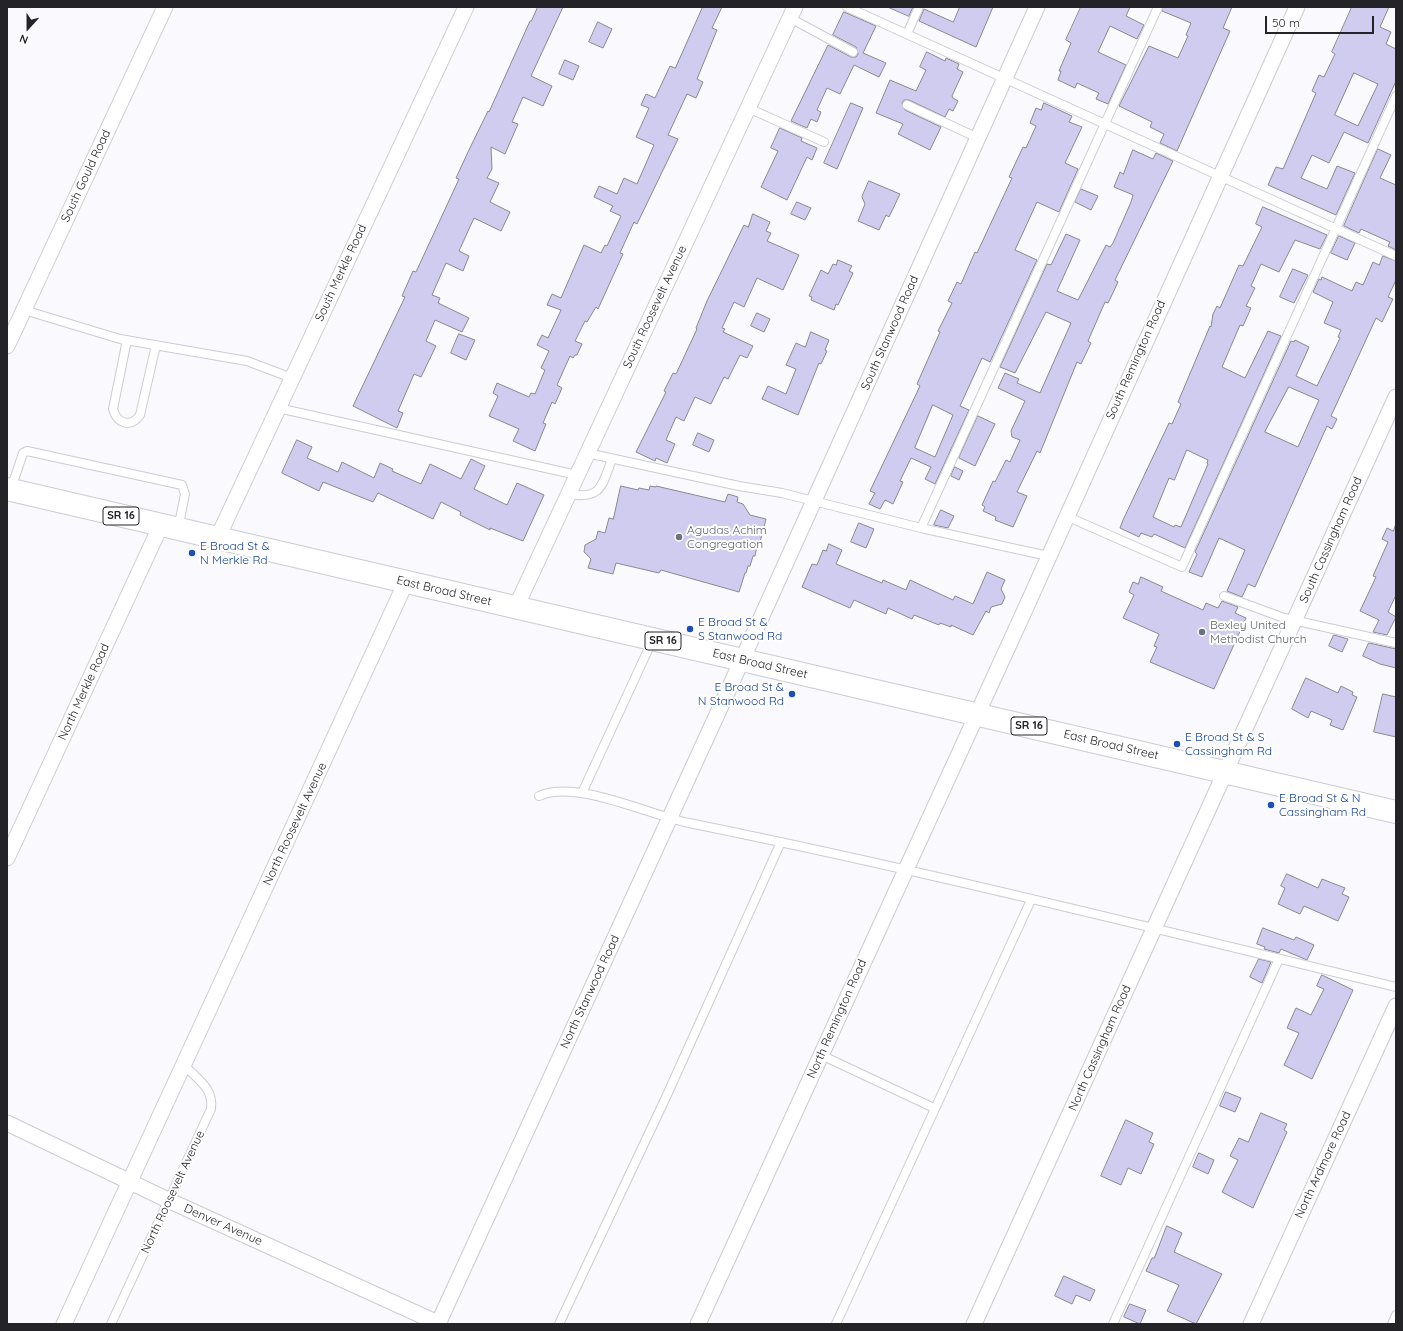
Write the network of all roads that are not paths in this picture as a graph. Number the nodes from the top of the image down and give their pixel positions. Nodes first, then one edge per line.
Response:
1 (165, 7) edge
2 (466, 7) edge
3 (847, 7) edge
4 (919, 7) edge
5 (1037, 7) edge
6 (1158, 7) edge
7 (1297, 7) edge
8 (793, 13) edge
9 (907, 34) junction
10 (853, 52) dead end
11 (1005, 78) junction
12 (1396, 96) edge
13 (907, 105) dead end
14 (748, 108) junction
15 (1105, 124) junction
16 (978, 138) junction
17 (824, 142) dead end
18 (1220, 176) junction
19 (1336, 228) junction
20 (1396, 256) edge
21 (24, 310) junction
22 (127, 340) junction
23 (156, 345) junction
24 (7, 346) edge
25 (292, 378) junction
26 (1396, 397) edge
27 (278, 408) junction
28 (588, 453) junction
29 (612, 459) junction
30 (577, 475) junction
31 (9, 489) edge
32 (568, 494) junction
33 (814, 501) junction
34 (1066, 516) junction
35 (169, 527) junction
36 (921, 528) junction
37 (217, 538) junction
38 (1048, 556) junction
39 (406, 582) junction
40 (1224, 596) dead end
41 (516, 607) junction
42 (1295, 620) junction
43 (653, 639) junction
44 (1396, 643) edge
45 (742, 660) junction
46 (976, 714) junction
47 (1227, 771) junction
48 (582, 793) junction
49 (539, 796) dead end
50 (1396, 812) edge
51 (669, 819) junction
52 (780, 842) junction
53 (7, 858) edge
54 (905, 871) junction
55 (1031, 900) junction
56 (1155, 928) junction
57 (1279, 958) junction
58 (1396, 987) edge
59 (1396, 1006) edge
60 (821, 1055) junction
61 (184, 1065) junction
62 (934, 1108) junction
63 (7, 1123) edge
64 (129, 1182) junction
65 (170, 1201) junction
66 (1396, 1315) edge
67 (64, 1324) edge
68 (111, 1324) edge
69 (439, 1324) edge
70 (560, 1324) edge
71 (698, 1324) edge
72 (836, 1324) edge
73 (974, 1324) edge
74 (1113, 1324) edge
75 (1251, 1324) edge
76 (1392, 1324) edge

1 - 21 street, South Gould Road
2 - 25 street, South Merkle Road
3 - 9 lane
4 - 9 lane
5 - 11 street, South Stanwood Road
6 - 15 lane
7 - 18 street, South Remington Road
8 - 10 lane
8 - 14 street, South Roosevelt Avenue
9 - 11 lane
11 - 15 lane
11 - 16 street, South Stanwood Road
12 - 19 lane
13 - 16 lane
14 - 17 lane
14 - 28 street, South Roosevelt Avenue
15 - 18 lane
15 - 36 lane
16 - 33 street, South Stanwood Road
18 - 19 lane
18 - 34 street, South Remington Road
19 - 20 lane
19 - 34 lane
21 - 22 lane
21 - 24 street, South Gould Road
22 - 23 lane
22 - 23 lane
23 - 25 lane
25 - 27 street, South Merkle Road
26 - 42 street, South Cassingham Road
27 - 30 lane
27 - 37 street, South Merkle Road
28 - 29 lane
28 - 30 street, South Roosevelt Avenue
29 - 32 lane
29 - 33 lane
30 - 32 street, South Roosevelt Avenue
31 - 35 main road, East Broad Street / SR 16
31 - 35 lane
32 - 41 street, South Roosevelt Avenue
33 - 36 lane
33 - 45 street, South Stanwood Road
34 - 38 street, South Remington Road
35 - 37 main road, East Broad Street / SR 16
35 - 53 street, North Merkle Road
36 - 38 lane
37 - 39 main road, East Broad Street / SR 16
38 - 46 street, South Remington Road
39 - 41 main road, East Broad Street / SR 16
39 - 61 street, North Roosevelt Avenue
40 - 42 lane
41 - 43 main road, East Broad Street / SR 16
42 - 44 lane
42 - 47 street, South Cassingham Road
43 - 45 main road, East Broad Street / SR 16
43 - 48 lane
45 - 46 main road, East Broad Street / SR 16
45 - 51 street, North Stanwood Road
46 - 47 main road, East Broad Street / SR 16
46 - 54 street, North Remington Road
47 - 50 main road, East Broad Street / SR 16
47 - 56 street, North Cassingham Road
48 - 49 lane
48 - 51 lane
51 - 52 lane
51 - 69 street, North Stanwood Road
52 - 54 lane
52 - 70 lane
54 - 55 lane
54 - 60 street, North Remington Road
55 - 56 lane
55 - 62 lane
56 - 57 lane
56 - 73 street, North Cassingham Road
57 - 58 lane
57 - 74 lane
59 - 75 street, North Ardmore Road
60 - 62 lane
60 - 71 street, North Remington Road
61 - 64 street, North Roosevelt Avenue
61 - 65 lane, North Roosevelt Avenue
62 - 72 lane
63 - 64 street, Denver Avenue
64 - 65 street, Denver Avenue
64 - 67 street, North Roosevelt Avenue
65 - 68 lane, North Roosevelt Avenue
65 - 69 street, Denver Avenue
66 - 76 lane

